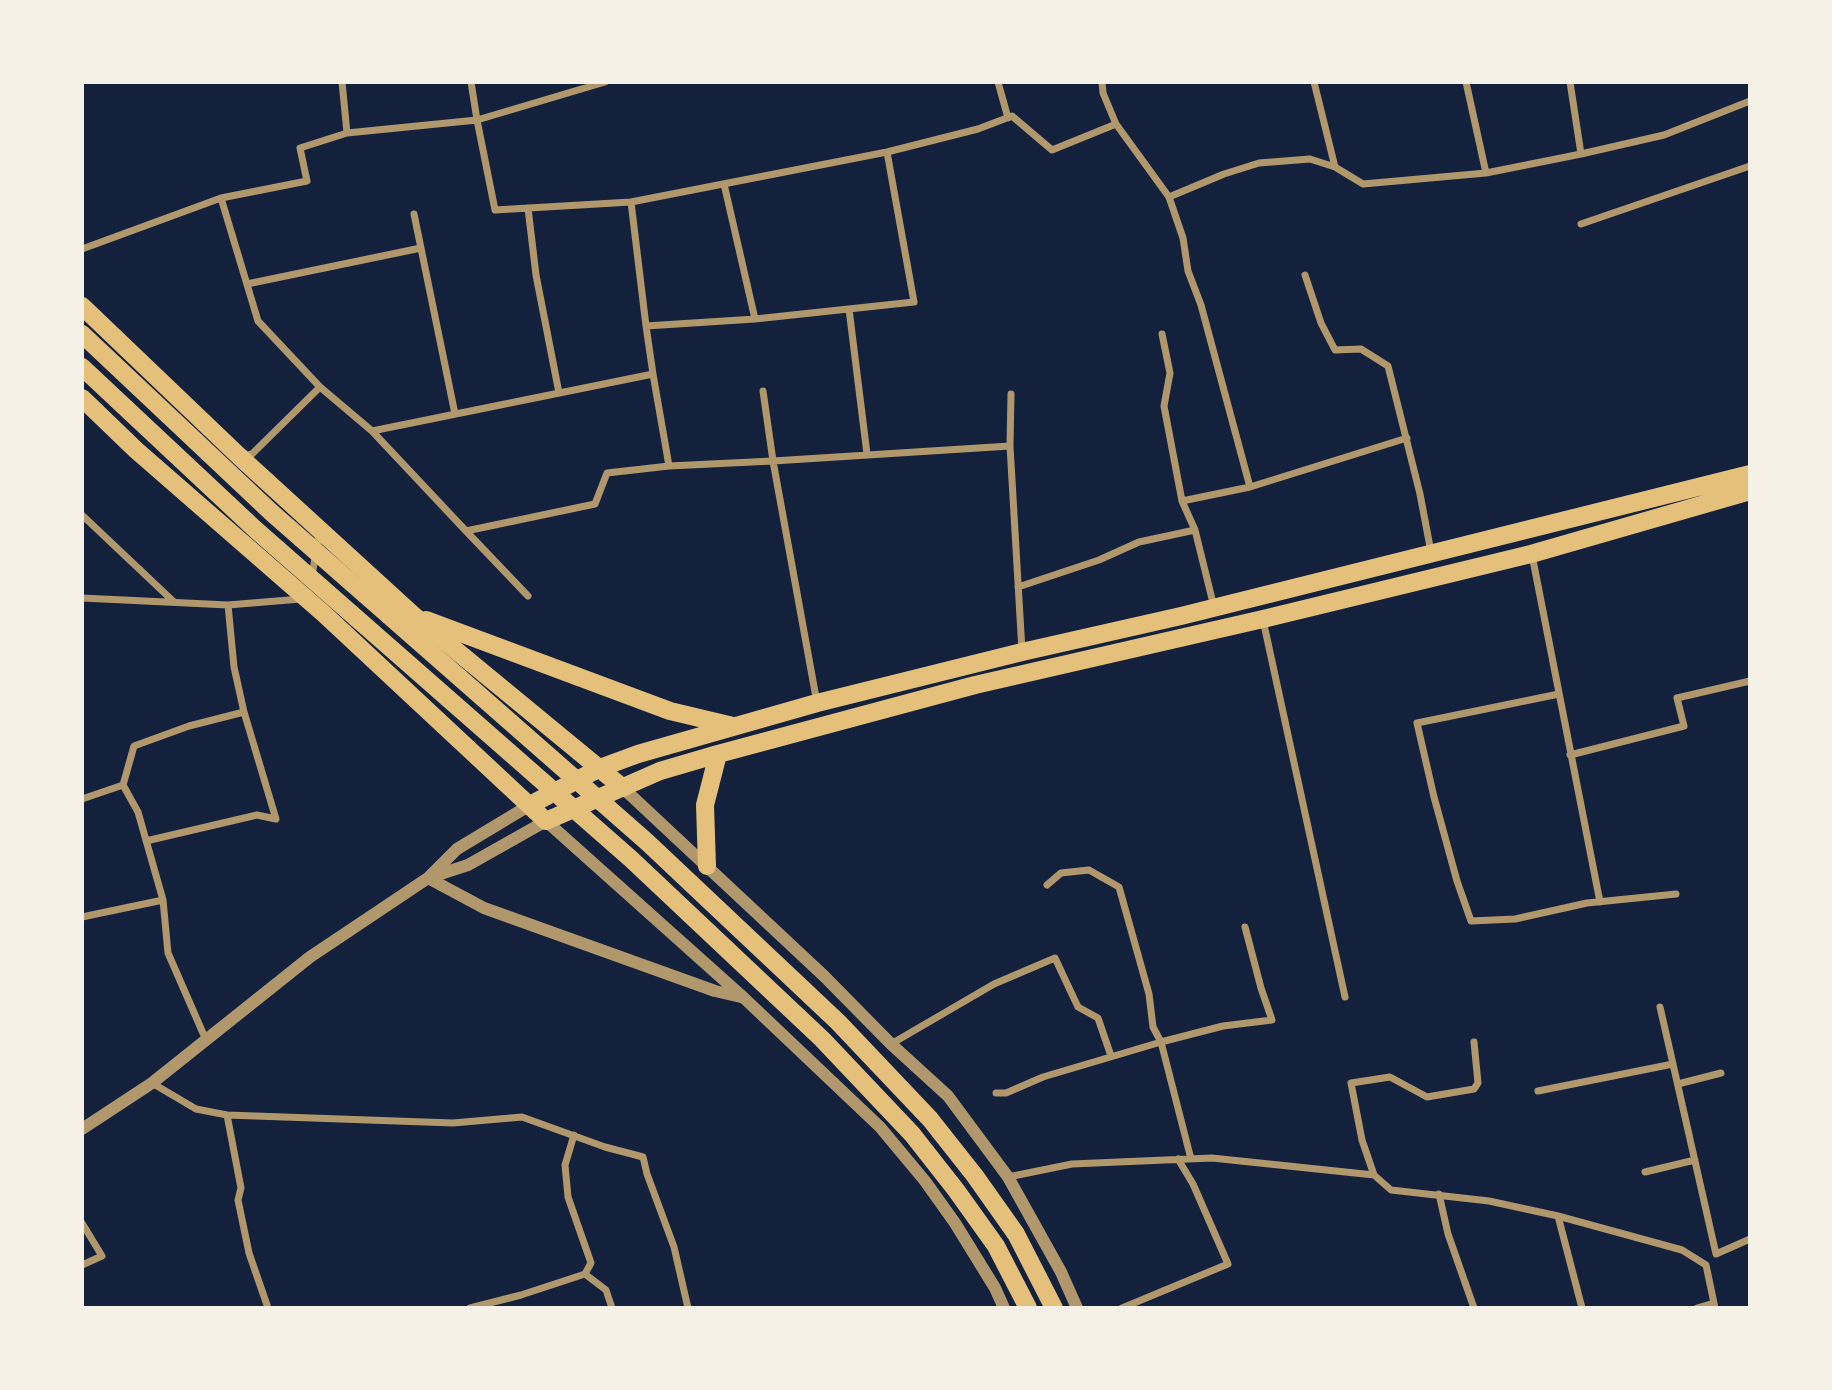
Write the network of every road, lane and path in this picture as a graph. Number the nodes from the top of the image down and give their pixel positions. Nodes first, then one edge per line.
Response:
1 (342, 82) edge
2 (471, 82) edge
3 (605, 82) edge
4 (998, 82) edge
5 (1102, 82) edge
6 (1314, 82) edge
7 (1466, 82) edge
8 (1570, 82) edge
9 (1750, 101) edge
10 (1008, 118) junction
11 (477, 120) junction
12 (1116, 124) junction
13 (347, 133) junction
14 (887, 152) junction
15 (1581, 154) junction
16 (1750, 166) edge
17 (1335, 167) junction
18 (1486, 173) junction
19 (724, 184) junction
20 (1169, 197) junction
21 (221, 198) junction
22 (631, 202) junction
23 (527, 208) junction
24 (414, 214) dead end
25 (1581, 224) dead end
26 (421, 248) junction
27 (82, 249) edge
28 (1305, 275) dead end
29 (247, 284) junction
30 (82, 306) edge
31 (849, 309) junction
32 (755, 318) junction
33 (646, 326) junction
34 (82, 334) edge
35 (1163, 334) dead end
36 (82, 367) edge
37 (653, 374) junction
38 (320, 387) junction
39 (763, 391) dead end
40 (559, 393) junction
41 (1011, 394) dead end
42 (82, 398) edge
43 (455, 414) junction
44 (372, 431) junction
45 (1407, 438) junction
46 (1010, 446) junction
47 (867, 454) junction
48 (240, 457) junction
49 (773, 461) junction
50 (669, 466) junction
51 (1750, 474) edge
52 (1250, 487) junction
53 (1750, 491) edge
54 (1182, 500) junction
55 (82, 515) edge
56 (1195, 530) junction
57 (466, 531) junction
58 (321, 532) junction
59 (1432, 553) junction
60 (1531, 554) junction
61 (1018, 587) junction
62 (528, 596) dead end
63 (82, 598) edge
64 (307, 599) junction
65 (174, 602) junction
66 (228, 605) junction
67 (1214, 608) junction
68 (413, 615) junction
69 (1263, 619) junction
70 (1022, 652) junction
71 (1750, 681) edge
72 (1559, 694) junction
73 (817, 703) junction
74 (244, 712) junction
75 (734, 726) junction
76 (718, 754) junction
77 (1570, 755) junction
78 (600, 768) junction
79 (123, 785) junction
80 (623, 788) junction
81 (82, 799) edge
82 (530, 805) junction
83 (546, 821) junction
84 (146, 841) junction
85 (707, 866) junction
86 (429, 878) junction
87 (1048, 885) dead end
88 (1676, 894) dead end
89 (163, 900) junction
90 (1600, 902) junction
91 (82, 917) edge
92 (1245, 927) dead end
93 (1345, 997) dead end
94 (744, 998) junction
95 (1660, 1007) dead end
96 (206, 1040) junction
97 (1161, 1042) junction
98 (1474, 1042) dead end
99 (891, 1044) junction
100 (1111, 1056) junction
101 (1673, 1064) junction
102 (1721, 1073) dead end
103 (152, 1083) junction
104 (1678, 1084) junction
105 (1538, 1091) dead end
106 (996, 1093) dead end
107 (227, 1115) junction
108 (82, 1129) edge
109 (574, 1135) junction
110 (1178, 1159) junction
111 (1191, 1159) junction
112 (1695, 1160) junction
113 (1645, 1172) dead end
114 (1374, 1175) junction
115 (1008, 1177) junction
116 (1439, 1194) junction
117 (1558, 1216) junction
118 (82, 1223) edge
119 (1750, 1239) edge
120 (1716, 1254) junction
121 (82, 1265) edge
122 (1706, 1265) junction
123 (585, 1274) junction
124 (1714, 1305) edge
125 (268, 1308) edge
126 (470, 1308) edge
127 (611, 1308) edge
128 (688, 1308) edge
129 (1004, 1308) edge
130 (1028, 1308) edge
131 (1054, 1308) edge
132 (1077, 1308) edge
133 (1122, 1308) edge
134 (1474, 1308) edge
135 (1581, 1308) edge
136 (1698, 1308) edge

1 - 13 street
2 - 11 street
3 - 11 street
4 - 10 street
5 - 12 street
6 - 17 street
7 - 18 street
8 - 15 street
9 - 15 street
10 - 12 street
10 - 14 street
11 - 13 street
11 - 23 street
12 - 20 street
13 - 21 street
14 - 19 street
14 - 31 street
15 - 18 street
16 - 25 street
17 - 18 street
17 - 20 street
19 - 22 street
19 - 32 street
20 - 52 street
21 - 27 street
21 - 29 street
22 - 23 street
22 - 33 street
23 - 40 street
24 - 26 street
26 - 29 street
26 - 43 street
28 - 45 street
29 - 38 street
30 - 48 main road
31 - 32 street
31 - 47 street
32 - 33 street
33 - 37 street
34 - 131 main road
35 - 54 street
36 - 130 main road
37 - 40 street
37 - 50 street
38 - 44 street
38 - 48 street
39 - 49 street
40 - 43 street
41 - 46 street
42 - 64 main road
43 - 44 street
44 - 57 street
45 - 52 street
45 - 59 street
46 - 47 street
46 - 61 street
47 - 49 street
48 - 58 main road
49 - 50 street
49 - 73 street
50 - 57 street
51 - 59 main road
52 - 54 street
53 - 60 main road
54 - 56 street
55 - 65 street
56 - 61 street
56 - 67 street
57 - 62 street
58 - 64 street
58 - 68 main road
59 - 67 main road
60 - 69 main road
60 - 72 street
61 - 70 street
63 - 65 street
64 - 66 street
64 - 82 main road
65 - 66 street
66 - 74 street
67 - 70 main road
68 - 75 main road
68 - 78 main road
69 - 76 main road
69 - 93 street
70 - 73 main road
71 - 77 street
72 - 77 street
72 - 90 street
73 - 75 main road
74 - 79 street
74 - 84 street
75 - 78 main road
76 - 80 main road
76 - 85 main road
77 - 90 street
78 - 80 main road
78 - 82 main road
79 - 81 street
79 - 84 street
80 - 83 main road
80 - 85 street
82 - 83 main road
82 - 86 street
83 - 86 street
83 - 94 street
84 - 89 street
85 - 99 street
86 - 94 street
86 - 96 street
87 - 97 street
88 - 90 street
89 - 91 street
89 - 96 street
92 - 97 street
94 - 129 street
95 - 101 street
96 - 103 street
97 - 100 street
97 - 111 street
98 - 114 street
99 - 100 street
99 - 115 street
100 - 106 street
101 - 104 street
101 - 105 street
102 - 104 street
103 - 107 street
103 - 108 street
104 - 112 street
107 - 109 street
107 - 125 street
109 - 123 street
109 - 128 street
110 - 111 street
110 - 115 street
110 - 133 street
111 - 114 street
112 - 113 street
112 - 120 street
114 - 116 street
115 - 132 street
116 - 117 street
116 - 134 street
117 - 122 street
117 - 135 street
118 - 121 street
119 - 120 street
120 - 122 street
122 - 124 street
123 - 126 street
123 - 127 street
124 - 136 street

